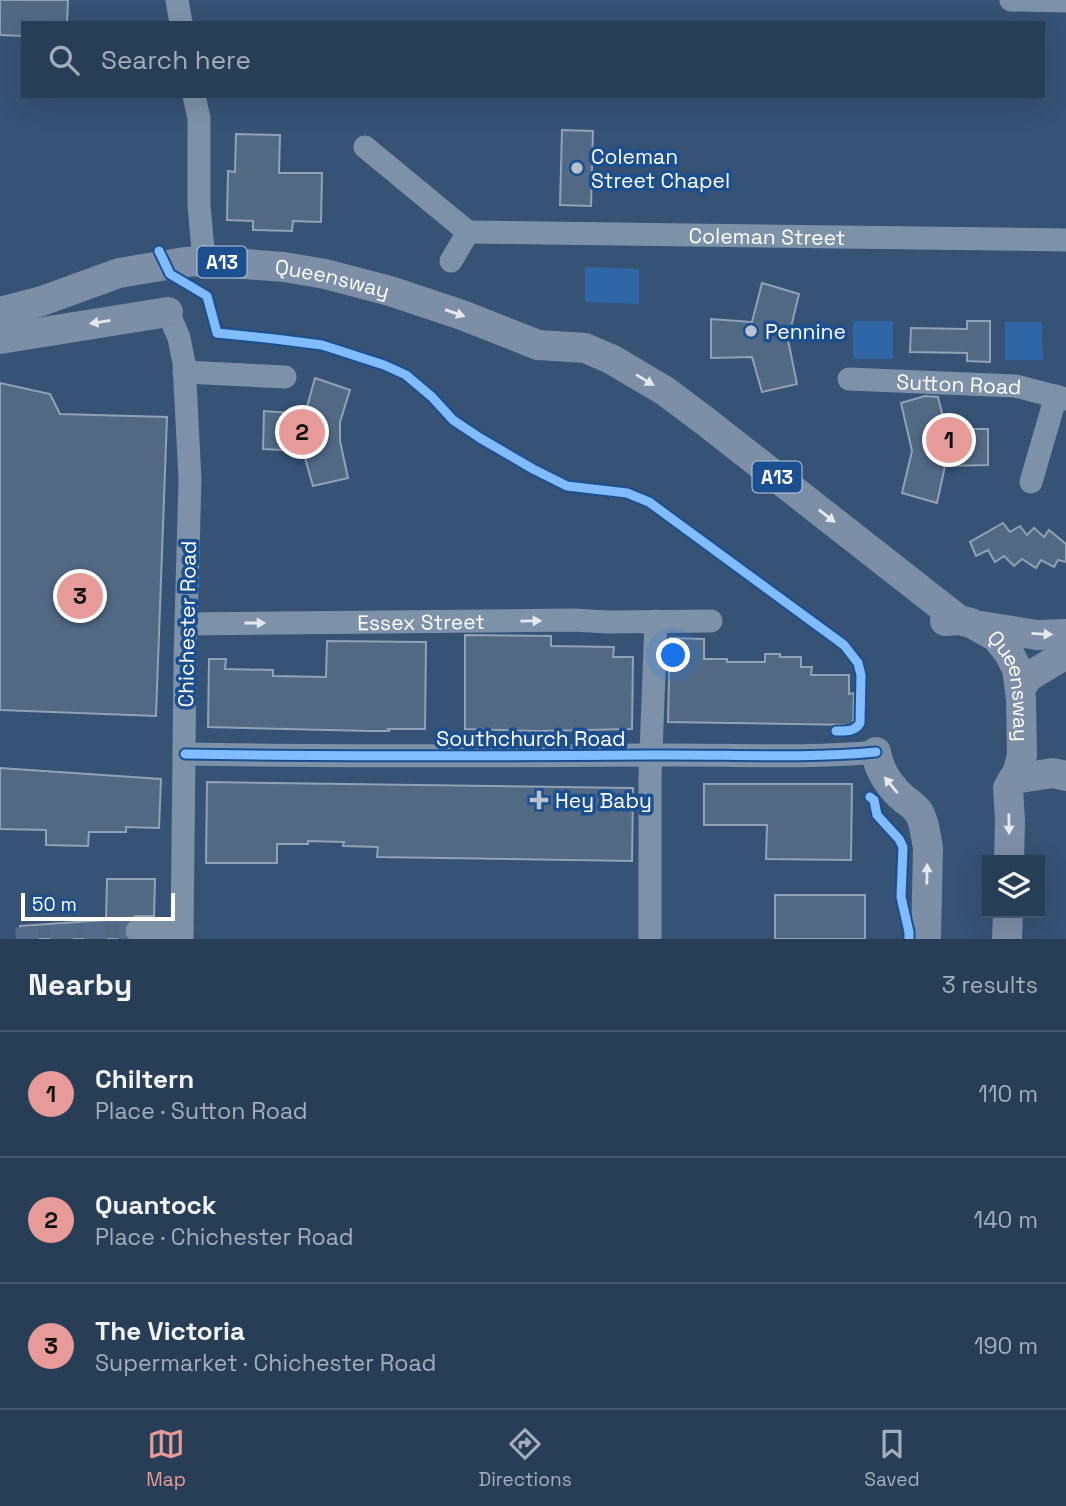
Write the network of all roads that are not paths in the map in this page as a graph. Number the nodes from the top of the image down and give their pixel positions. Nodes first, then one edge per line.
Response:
1 (177, 0) edge
2 (1010, 0) edge
3 (1066, 1) edge
4 (181, 21) edge
5 (194, 98) edge
6 (365, 147) dead end
7 (468, 232) junction
8 (1066, 240) edge
9 (204, 261) junction
10 (451, 261) dead end
11 (0, 312) edge
12 (168, 312) joint
13 (0, 339) edge
14 (184, 372) junction
15 (285, 377) dead end
16 (849, 379) dead end
17 (1061, 398) edge
18 (1031, 482) dead end
19 (656, 621) junction
20 (711, 621) dead end
21 (958, 621) junction
22 (187, 624) junction
23 (1066, 634) edge
24 (1066, 654) edge
25 (1020, 689) junction
26 (876, 752) joint
27 (185, 754) junction
28 (652, 755) junction
29 (1066, 776) edge
30 (1010, 784) junction
31 (1009, 855) edge
32 (1008, 918) edge
33 (137, 931) tunnel mouth
34 (182, 933) edge
35 (650, 939) edge
36 (926, 939) edge
37 (1007, 939) edge

1 - 4 street
2 - 3 street
5 - 9 street
6 - 7 street
7 - 8 street, Coleman Street
7 - 10 street
9 - 11 main road, Queensway / A13
9 -> 21 main road, Queensway / A13
12 -> 13 main road
12 - 14 street, Chichester Road
14 - 15 street
14 - 22 street, Chichester Road
16 - 17 street, Sutton Road
17 - 18 street
19 - 20 street, Essex Street
22 -> 19 street, Essex Street
19 - 28 street
21 -> 23 main road
21 - 25 main road, Queensway
22 - 27 street, Chichester Road
24 - 25 main road
25 - 30 main road, Queensway
26 - 28 street, Southchurch Road
36 -> 26 main road
27 - 28 street, Southchurch Road
27 - 34 street, Chichester Road
28 - 35 street
29 - 30 main road
30 -> 31 main road, Queensway
32 - 37 main road
33 - 34 street

